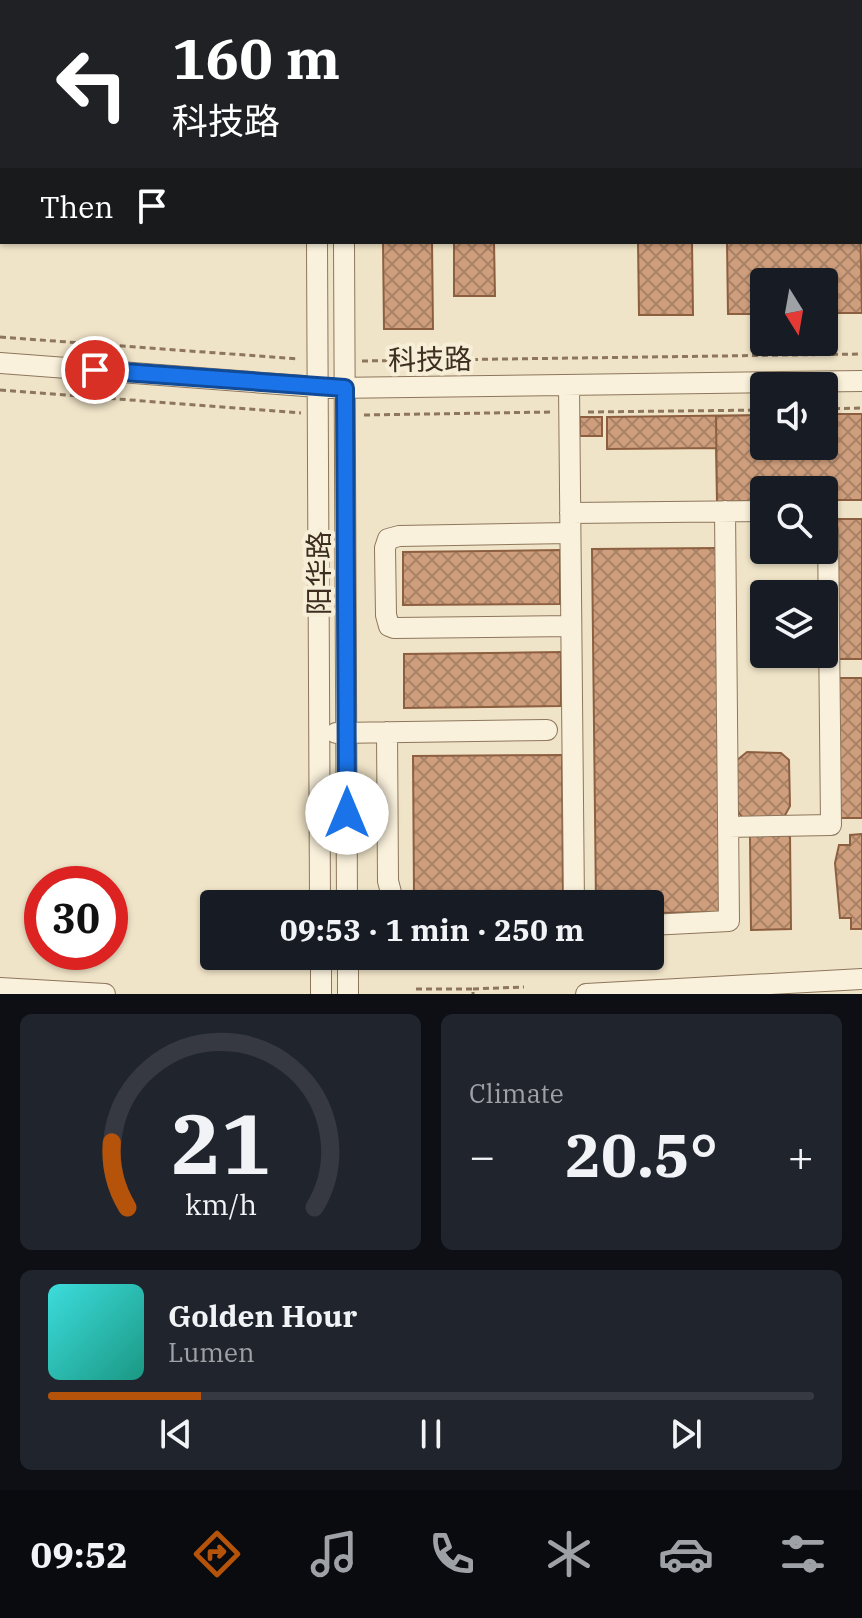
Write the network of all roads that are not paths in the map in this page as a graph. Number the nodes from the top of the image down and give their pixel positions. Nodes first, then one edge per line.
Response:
1 (317, 244) edge
2 (344, 244) edge
3 (0, 363) edge
4 (862, 381) edge
5 (569, 385) junction
6 (318, 387) junction
7 (345, 388) junction
8 (725, 511) junction
9 (750, 511) edge
10 (570, 523) junction
11 (828, 564) edge
12 (571, 626) junction
13 (547, 730) dead end
14 (387, 732) junction
15 (336, 733) dead end
16 (728, 827) junction
17 (320, 890) edge
18 (347, 890) edge
19 (390, 890) edge
20 (574, 890) edge
21 (664, 924) edge
22 (321, 970) edge
23 (348, 970) edge
24 (862, 979) edge
25 (0, 988) edge
26 (105, 994) edge
27 (321, 994) edge
28 (348, 994) edge
29 (586, 994) edge

1 - 6 street, 阳华路
2 - 7 street, 阳华路
3 - 6 street, 科技路
4 - 5 street, 科技路
5 - 7 street, 科技路
5 - 10 street
6 - 7 street, 科技路
6 - 17 street, 阳华路
7 - 18 street, 阳华路
8 - 9 street
8 - 10 street
8 - 16 street
10 - 12 street
10 - 12 street
11 - 16 street
12 - 20 street
13 - 14 street
14 - 15 street
14 - 19 street
16 - 21 street
22 - 27 street
23 - 28 street
24 - 29 street
25 - 26 street

